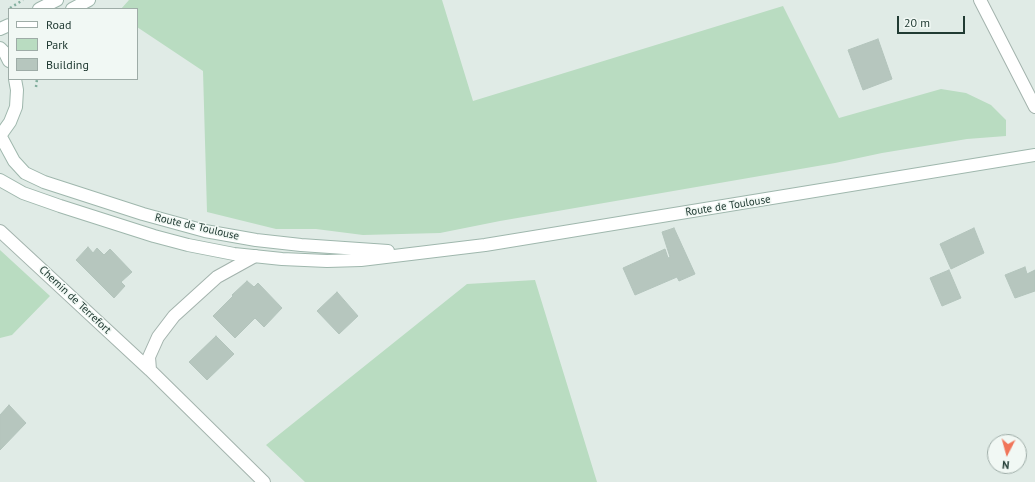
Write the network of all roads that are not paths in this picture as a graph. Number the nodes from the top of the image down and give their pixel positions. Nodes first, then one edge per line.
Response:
1 (58, 0) edge
2 (89, 0) edge
3 (980, 0) edge
4 (41, 8) edge
5 (74, 8) edge
6 (0, 48) edge
7 (8, 59) edge
8 (17, 83) edge
9 (1035, 107) edge
10 (0, 136) edge
11 (1035, 155) edge
12 (0, 180) edge
13 (0, 231) edge
14 (421, 253) junction
15 (255, 256) junction
16 (150, 370) junction
17 (264, 482) edge

1 - 4 main road
2 - 5 main road
3 - 9 main road
6 - 7 main road
8 - 10 main road
10 - 14 main road, Route de Toulouse
11 - 14 main road, Route de Toulouse
12 - 15 main road, Route de Toulouse
13 - 16 main road, Chemin de Terrefort
14 - 15 main road, Route de Toulouse
15 - 16 main road
16 - 17 main road, Chemin de Terrefort

